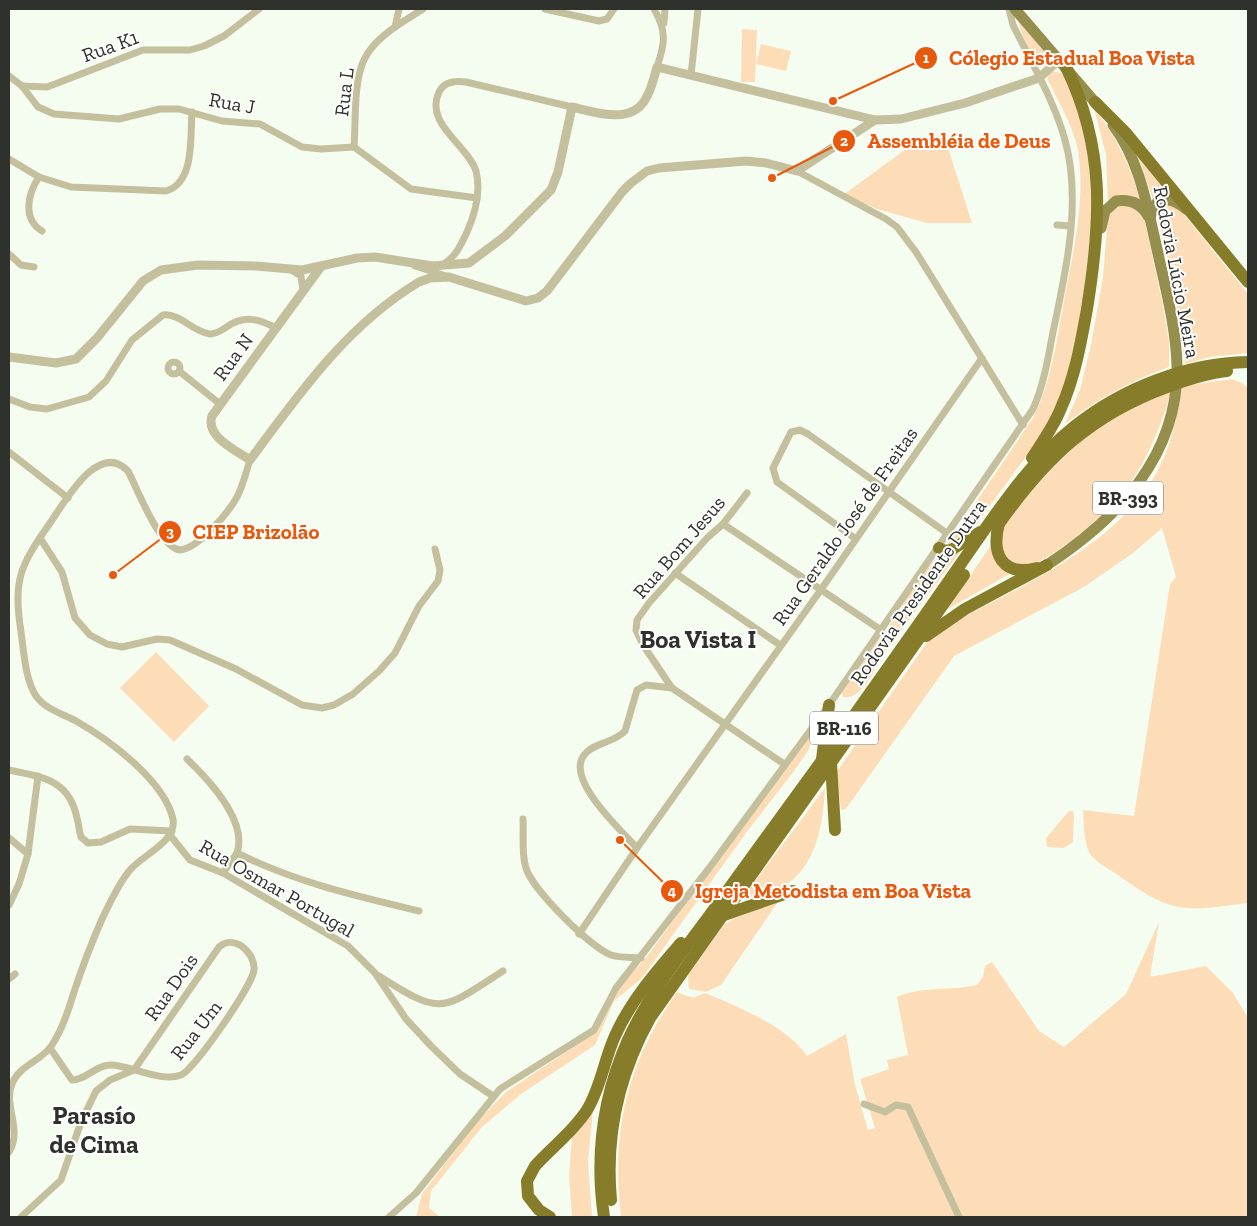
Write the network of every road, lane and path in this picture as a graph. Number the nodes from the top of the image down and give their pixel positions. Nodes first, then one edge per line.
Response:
1 (259, 9) edge
2 (399, 9) edge
3 (423, 9) edge
4 (548, 9) edge
5 (614, 9) edge
6 (654, 9) edge
7 (665, 9) edge
8 (698, 9) edge
9 (1009, 9) edge
10 (1015, 9) edge
11 (664, 24) junction
12 (395, 27) junction
13 (1063, 64) junction
14 (657, 67) junction
15 (691, 75) junction
16 (9, 76) edge
17 (1039, 78) junction
18 (22, 86) junction
19 (1095, 102) junction
20 (572, 107) junction
21 (192, 112) junction
22 (875, 120) junction
23 (354, 147) junction
24 (9, 158) edge
25 (797, 171) junction
26 (39, 176) junction
27 (477, 198) junction
28 (1191, 214) junction
29 (1150, 220) junction
30 (1057, 225) dead end
31 (1070, 226) junction
32 (42, 231) dead end
33 (1096, 249) junction
34 (9, 254) edge
35 (455, 254) junction
36 (401, 260) junction
37 (460, 264) junction
38 (411, 265) junction
39 (34, 267) dead end
40 (320, 268) junction
41 (440, 268) junction
42 (293, 271) junction
43 (454, 278) junction
44 (1248, 282) edge
45 (414, 285) junction
46 (302, 294) junction
47 (276, 328) junction
48 (9, 357) edge
49 (982, 358) junction
50 (1248, 362) edge
51 (1248, 369) edge
52 (179, 371) dead end
53 (9, 400) edge
54 (220, 404) junction
55 (1023, 425) junction
56 (9, 452) edge
57 (250, 460) junction
58 (1010, 492) junction
59 (747, 493) dead end
60 (889, 493) junction
61 (68, 498) junction
62 (723, 524) junction
63 (999, 524) junction
64 (985, 530) junction
65 (948, 534) junction
66 (40, 538) junction
67 (856, 539) junction
68 (939, 548) junction
69 (435, 549) dead end
70 (1047, 565) junction
71 (675, 573) junction
72 (820, 591) junction
73 (881, 630) junction
74 (780, 645) junction
75 (913, 647) junction
76 (672, 688) junction
77 (829, 704) junction
78 (727, 724) junction
79 (187, 759) dead end
80 (826, 762) junction
81 (784, 764) junction
82 (9, 770) edge
83 (38, 776) junction
84 (523, 819) dead end
85 (835, 830) dead end
86 (171, 833) junction
87 (9, 838) edge
88 (637, 848) junction
89 (237, 853) junction
90 (28, 854) junction
91 (750, 860) junction
92 (223, 873) junction
93 (793, 891) dead end
94 (9, 905) edge
95 (419, 911) dead end
96 (721, 916) junction
97 (579, 934) junction
98 (245, 949) joint
99 (641, 958) junction
100 (503, 971) dead end
101 (375, 973) junction
102 (50, 1048) junction
103 (134, 1070) junction
104 (493, 1096) junction
105 (864, 1104) dead end
106 (9, 1152) edge
107 (21, 1217) edge
108 (390, 1217) edge
109 (550, 1217) edge
110 (604, 1217) edge
111 (613, 1217) edge
112 (959, 1217) edge

1 - 18 street, Rua K1
2 - 12 street
3 - 12 street, Rua L
4 - 5 street
6 - 11 street
7 - 11 street
8 - 15 street
9 - 17 street
10 - 13 main road, Rodovia Lúcio Meira / BR-393
11 - 14 street
12 - 23 street, Rua L
13 - 17 street
13 - 19 main road, Rodovia Lúcio Meira / BR-393
13 - 33 highway
14 - 15 street
14 - 20 street
15 - 22 street
16 - 18 street, Rua J
17 - 22 street
17 - 31 street
18 - 21 street, Rua J
19 - 28 highway
19 - 29 main road, Rodovia Lúcio Meira / BR-393
20 - 27 street
20 - 37 street
21 - 23 street, Rua J
21 - 26 street
22 - 25 street
23 - 27 street
24 - 26 street
25 - 43 street
25 - 49 street
26 - 32 street
27 - 35 street
28 - 29 main road
28 - 44 highway
29 - 33 main road
29 - 70 main road, Rodovia Lúcio Meira / BR-393
30 - 31 street
31 - 55 street
33 - 58 highway
34 - 39 street
35 - 37 street
35 - 41 street
36 - 38 street
36 - 40 street
36 - 41 street
37 - 41 street
37 - 43 street
38 - 41 street
38 - 45 street
40 - 42 street
40 - 46 street, Rua N
41 - 43 street
41 - 45 street
42 - 46 street
42 - 48 street
43 - 45 street
45 - 57 street
46 - 47 street, Rua N
47 - 53 street
47 - 54 street, Rua N
49 - 55 street
49 - 60 street, Rua Geraldo José de Freitas
50 - 58 highway, Rodovia Presidente Dutra / BR-116
51 - 63 highway, Rodovia Presidente Dutra / BR-116
52 - 54 street
54 - 57 street, Rua N
55 - 65 street
56 - 61 street
57 - 61 street
58 - 64 highway, Rodovia Presidente Dutra / BR-116
59 - 62 street, Rua Bom Jesus
60 - 65 street
60 - 67 street, Rua Geraldo José de Freitas
60 - 67 street
61 - 66 street
62 - 71 street, Rua Bom Jesus
62 - 72 street
63 - 70 highway, BR-393
63 - 75 highway, Rodovia Presidente Dutra / BR-116
64 - 68 highway
64 - 80 highway, Rodovia Presidente Dutra / BR-116
65 - 68 street
66 - 69 street
66 - 86 street
67 - 72 street, Rua Geraldo José de Freitas
68 - 73 street
70 - 75 highway, BR-393
71 - 74 street
71 - 76 street, Rua Bom Jesus
72 - 73 street
72 - 74 street, Rua Geraldo José de Freitas
73 - 77 street
74 - 78 street, Rua Geraldo José de Freitas
75 - 80 highway, Rodovia Presidente Dutra / BR-116
76 - 78 street, Rua Bom Jesus
76 - 88 street
77 - 80 highway
77 - 81 street
78 - 81 street, Rua Bom Jesus
78 - 88 street, Rua Geraldo José de Freitas
79 - 89 street
80 - 85 highway
80 - 91 highway, Rodovia Presidente Dutra / BR-116
80 - 96 highway, Rodovia Presidente Dutra / BR-116
81 - 99 street
82 - 83 street
83 - 86 street
83 - 90 street
84 - 97 street
86 - 92 street, Rua Osmar Portugal
86 - 102 street
87 - 90 street
88 - 97 street, Rua Geraldo José de Freitas
89 - 92 street
89 - 95 street
90 - 94 street
91 - 109 highway
91 - 110 highway, Rodovia Presidente Dutra / BR-116
92 - 101 street, Rua Osmar Portugal
93 - 96 highway
96 - 111 highway, Rodovia Presidente Dutra / BR-116
97 - 99 street
98 - 103 street, Rua Dois
98 - 103 street, Rua Um
99 - 104 street
100 - 101 street
101 - 104 street, Rua Osmar Portugal
102 - 103 street, Rua Um
102 - 106 street
103 - 107 street
104 - 108 street
105 - 112 street

